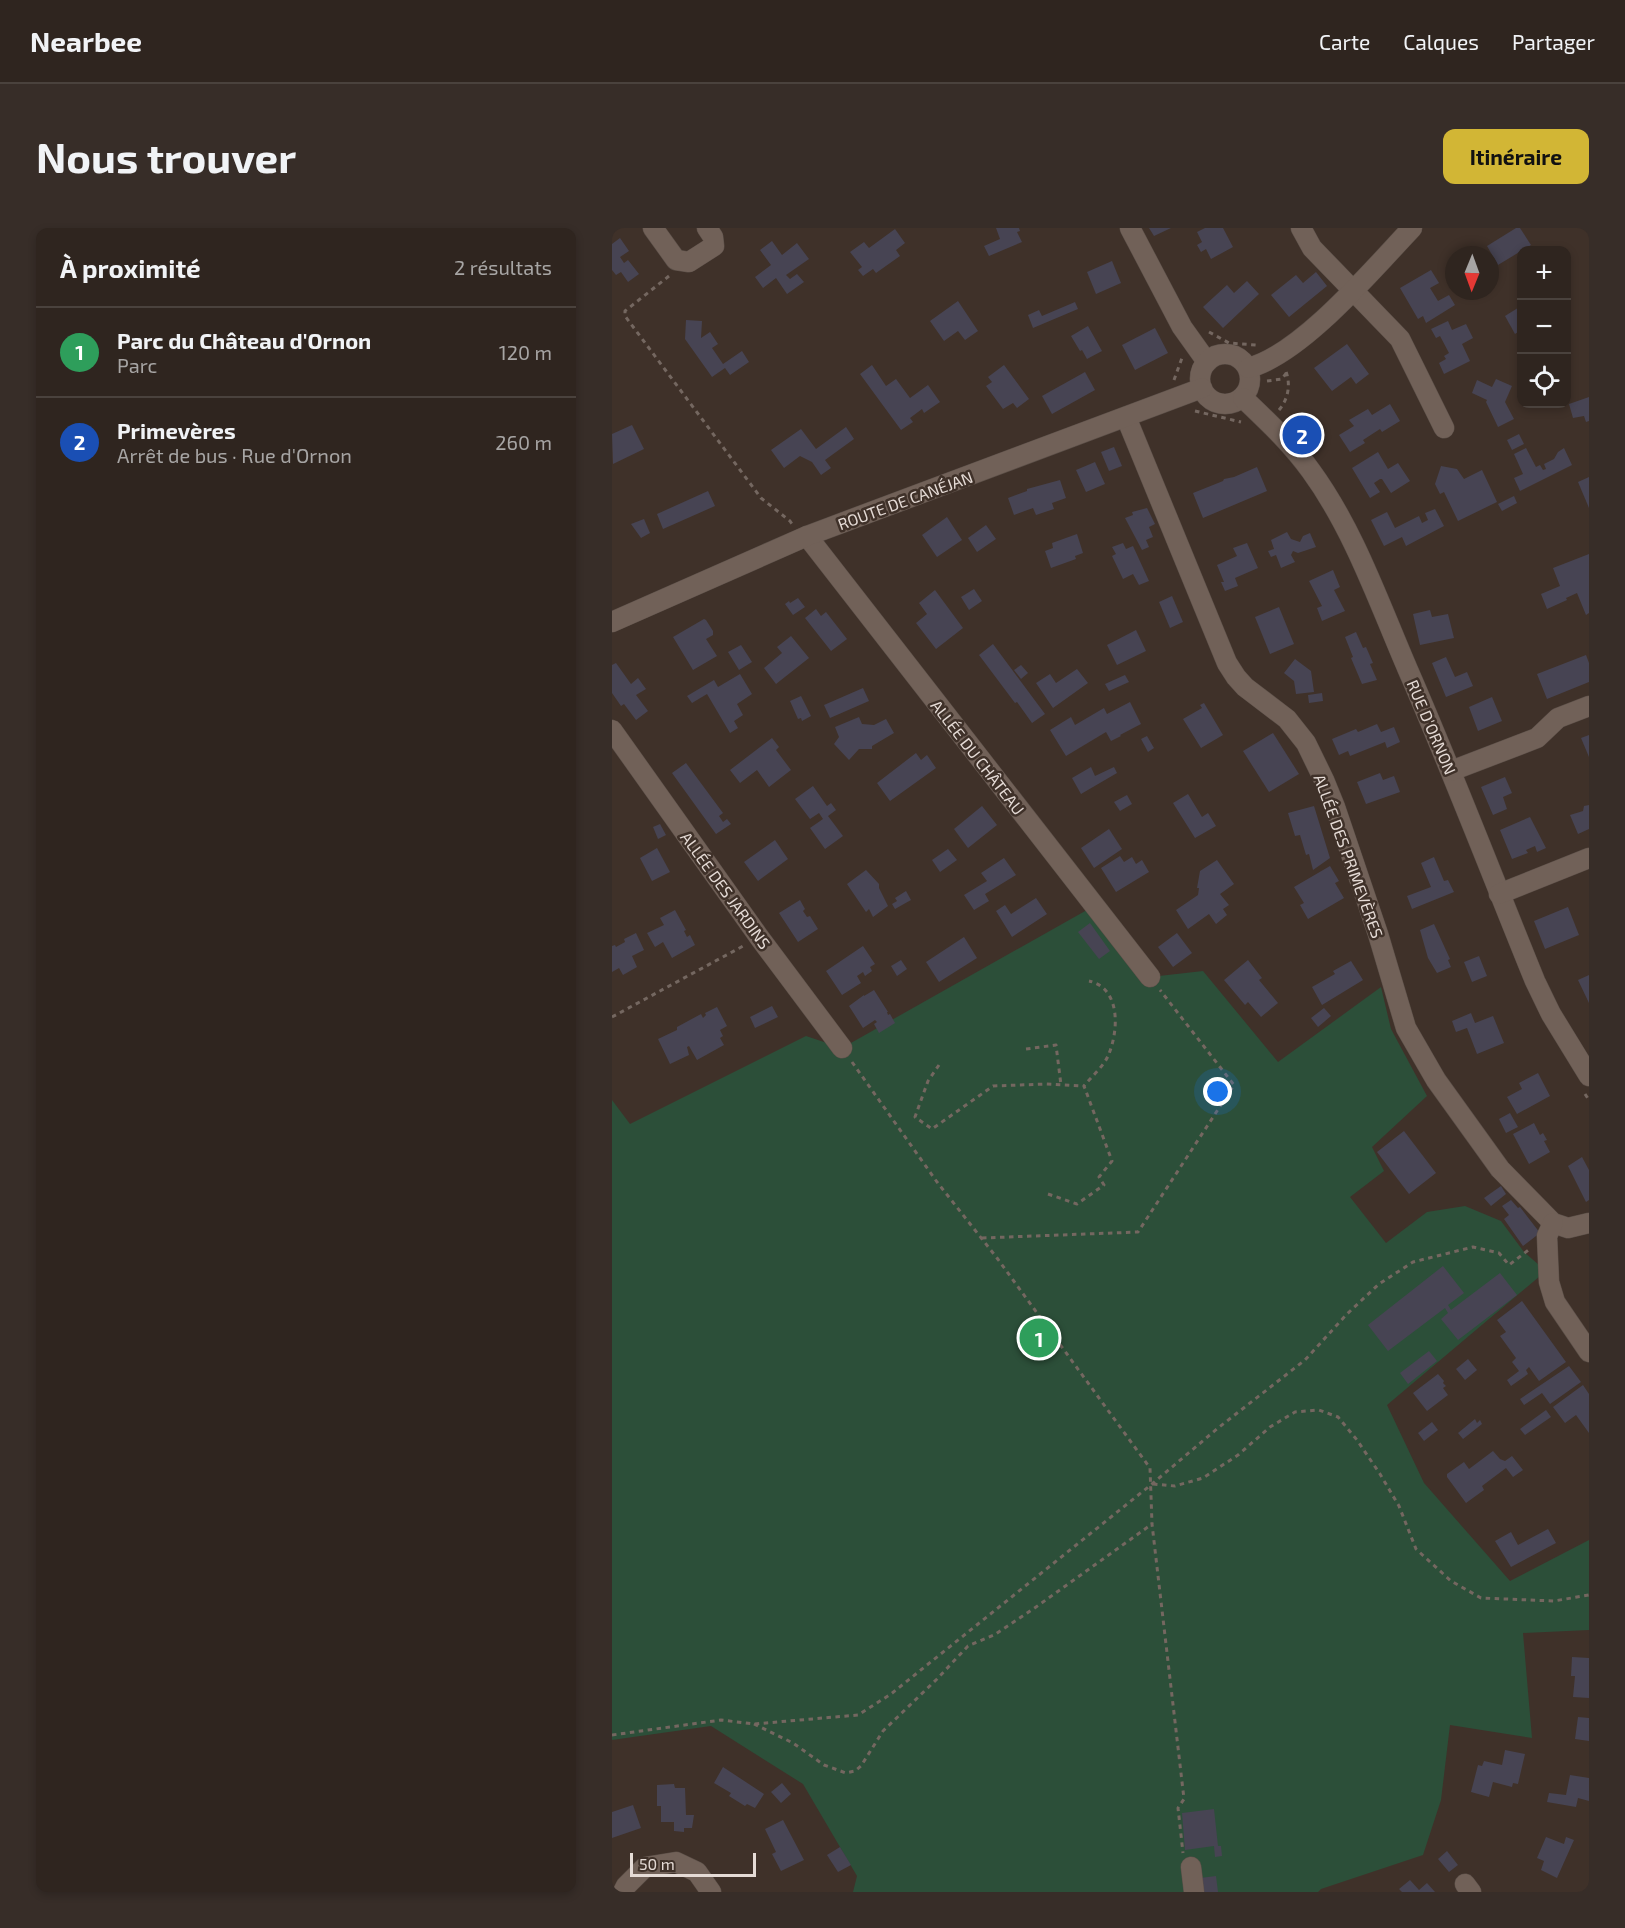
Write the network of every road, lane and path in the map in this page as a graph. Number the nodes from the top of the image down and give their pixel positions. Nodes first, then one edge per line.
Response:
1 (652, 228) edge
2 (707, 228) edge
3 (1130, 228) edge
4 (1300, 228) edge
5 (1412, 228) edge
6 (676, 260) junction
7 (1352, 292) junction
8 (1191, 341) junction
9 (1278, 355) junction
10 (1207, 362) junction
11 (1248, 368) junction
12 (1202, 388) junction
13 (1243, 398) junction
14 (1176, 399) junction
15 (1126, 417) junction
16 (1267, 420) junction
17 (1444, 428) dead end
18 (802, 538) junction
19 (612, 622) edge
20 (1589, 706) edge
21 (612, 730) edge
22 (1450, 771) junction
23 (1589, 858) edge
24 (1499, 894) junction
25 (759, 937) junction
26 (1150, 977) joint
27 (1089, 981) dead end
28 (612, 1017) edge
29 (842, 1048) joint
30 (1026, 1049) dead end
31 (939, 1065) dead end
32 (1589, 1076) edge
33 (1061, 1085) junction
34 (1084, 1086) junction
35 (1048, 1194) dead end
36 (1589, 1223) edge
37 (1550, 1230) junction
38 (982, 1238) junction
39 (1589, 1352) edge
40 (1152, 1484) junction
41 (1152, 1524) junction
42 (1589, 1595) edge
43 (754, 1724) junction
44 (612, 1735) edge
45 (1191, 1867) joint
46 (623, 1892) edge
47 (711, 1892) edge
48 (1194, 1892) edge

1 - 6 street
2 - 6 street
3 - 8 street
4 - 7 street
5 - 7 street
6 - 18 path
7 - 9 street
7 - 17 street
8 - 9 path
8 - 10 street
8 - 14 path
9 - 11 street
9 - 16 path
10 - 11 street
10 - 12 street
11 - 13 street
12 - 13 street
12 - 14 street, ROUTE DE CANÉJAN
13 - 16 street, RUE D'ORNON
14 - 15 street, ROUTE DE CANÉJAN
14 - 16 path
15 - 18 street, ROUTE DE CANÉJAN
15 - 37 street, ALLÉE DES PRIMEVÈRES
16 - 22 street, RUE D'ORNON
18 - 19 street, ROUTE DE CANÉJAN
18 - 26 street, ALLÉE DU CHÂTEAU
20 - 22 street
21 - 25 street, ALLÉE DES JARDINS
22 - 24 street, RUE D'ORNON
23 - 24 street
24 - 32 street, RUE D'ORNON
25 - 28 path
25 - 29 street, ALLÉE DES JARDINS
26 - 38 path
27 - 34 path
29 - 38 path
30 - 33 path
31 - 33 path
33 - 34 path
34 - 35 path
36 - 37 street
37 - 39 street
37 - 40 path
38 - 40 path
40 - 41 path
40 - 42 path
40 - 43 path
41 - 43 path
41 - 45 path
43 - 44 path
45 - 48 street
46 - 47 street

